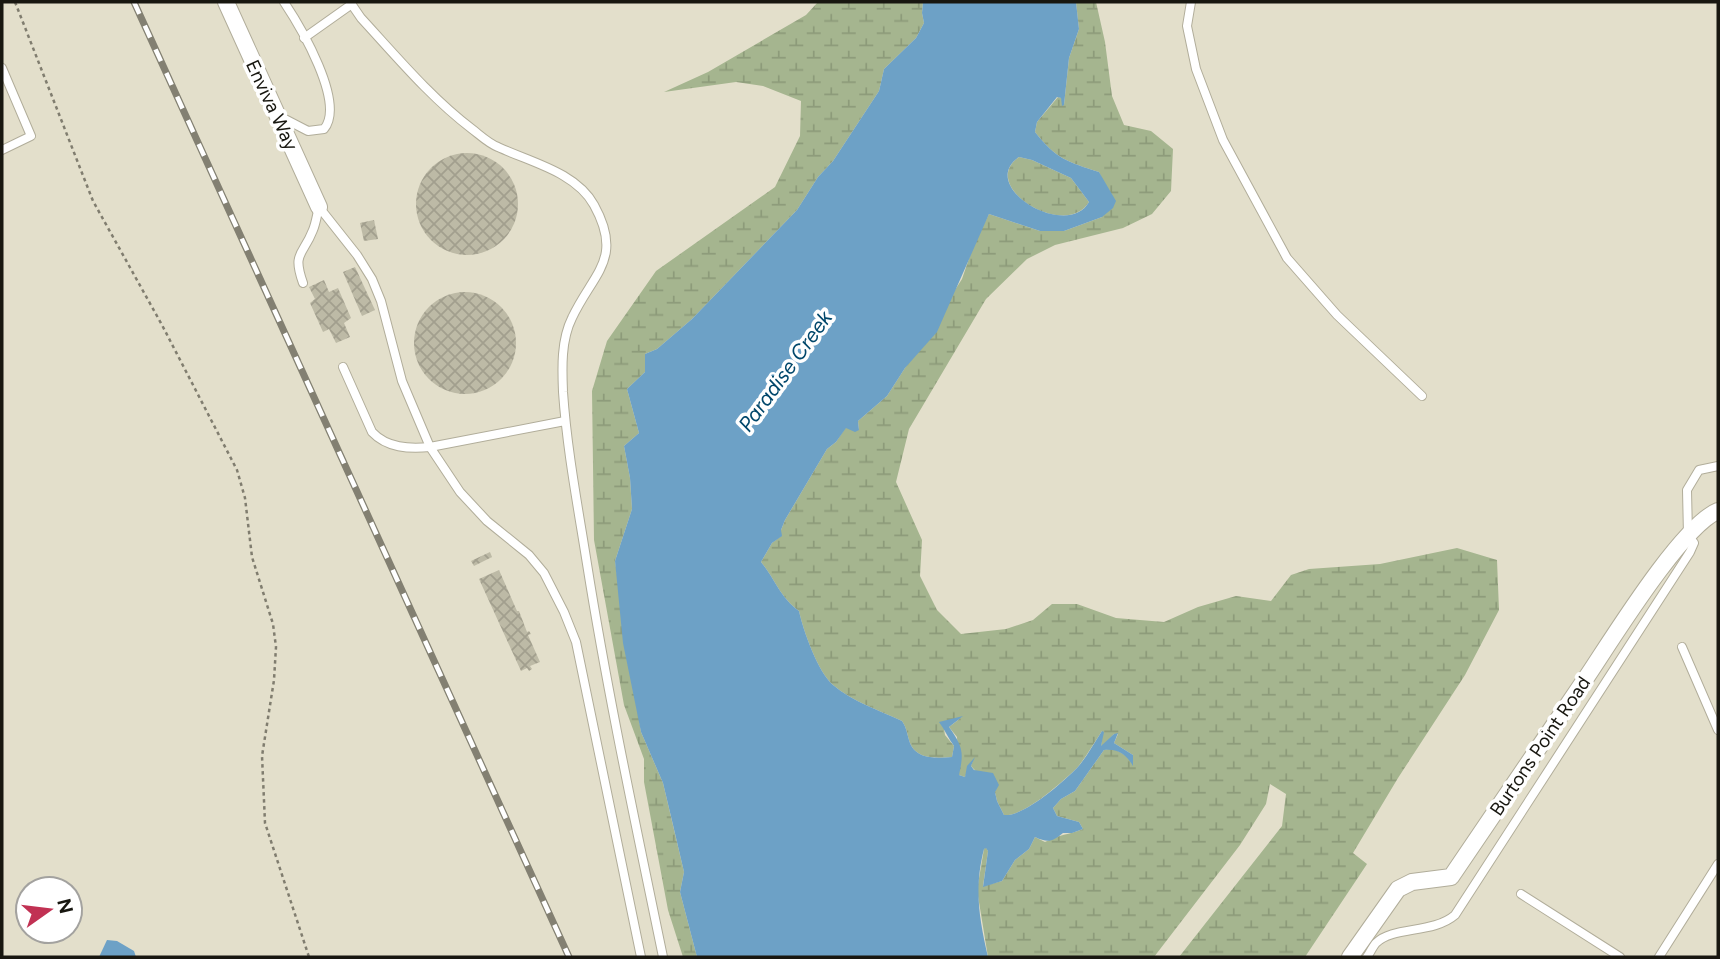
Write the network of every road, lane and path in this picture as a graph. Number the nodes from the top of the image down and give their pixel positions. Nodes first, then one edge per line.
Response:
1 (15, 2) edge
2 (226, 2) edge
3 (284, 2) edge
4 (1191, 2) edge
5 (351, 3) edge
6 (304, 38) junction
7 (2, 68) edge
8 (276, 113) junction
9 (2, 150) edge
10 (319, 207) junction
11 (303, 283) dead end
12 (343, 368) dead end
13 (1422, 396) dead end
14 (565, 421) junction
15 (429, 447) junction
16 (1718, 466) edge
17 (1716, 508) edge
18 (1688, 534) junction
19 (1682, 647) dead end
20 (1718, 730) edge
21 (1718, 864) edge
22 (1521, 894) dead end
23 (309, 957) edge
24 (640, 957) edge
25 (663, 957) edge
26 (1350, 957) edge
27 (1367, 957) edge
28 (1620, 957) edge
29 (1659, 957) edge

1 - 23 path
2 - 8 street, Enviva Way
3 - 6 lane
4 - 13 lane
5 - 6 lane
5 - 14 lane
6 - 8 lane
7 - 9 lane
8 - 10 street, Enviva Way
10 - 11 lane
10 - 15 lane
12 - 15 lane
14 - 15 lane
14 - 25 lane
15 - 24 lane
16 - 18 lane
17 - 18 street, Burtons Point Road
18 - 26 street, Burtons Point Road
18 - 27 lane
19 - 20 lane
21 - 29 lane
22 - 28 lane

